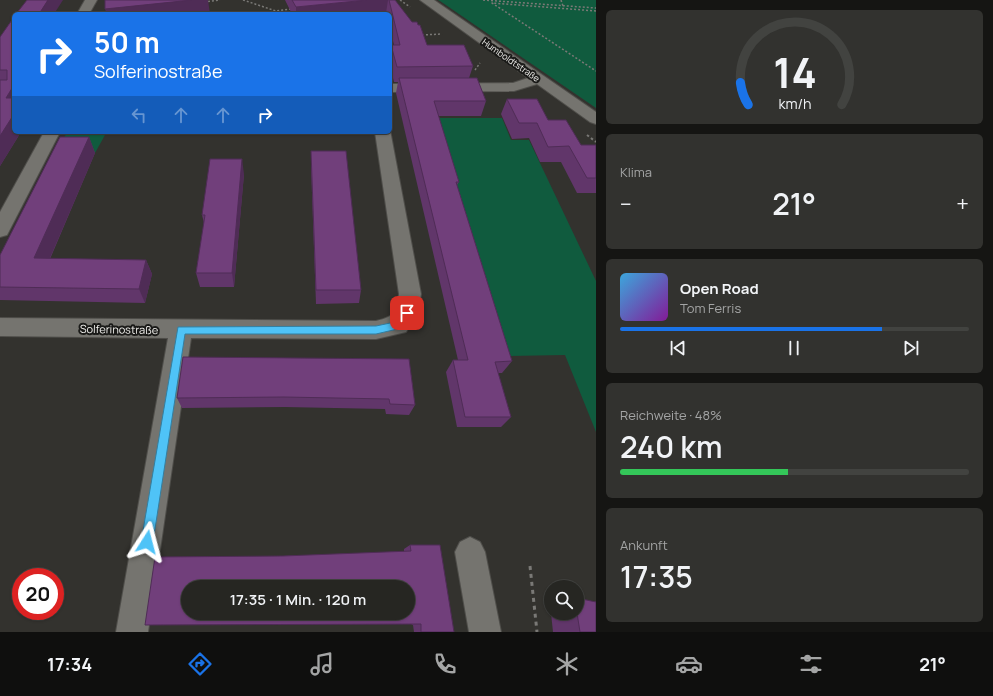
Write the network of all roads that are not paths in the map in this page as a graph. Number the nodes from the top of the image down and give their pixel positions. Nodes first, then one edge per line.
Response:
1 (91, 0) edge
2 (426, 0) edge
3 (84, 12) edge
4 (539, 79) junction
5 (392, 88) edge
6 (596, 119) edge
7 (51, 134) edge
8 (383, 134) edge
9 (0, 230) edge
10 (0, 327) edge
11 (181, 330) junction
12 (470, 552) dead end
13 (132, 632) edge
14 (485, 632) edge

1 - 3 street
2 - 4 street, Humboldtstraße
4 - 5 street
4 - 6 street, Humboldtstraße
7 - 9 street
8 - 11 street, Solferinostraße
10 - 11 street, Solferinostraße
11 - 13 street
12 - 14 street

